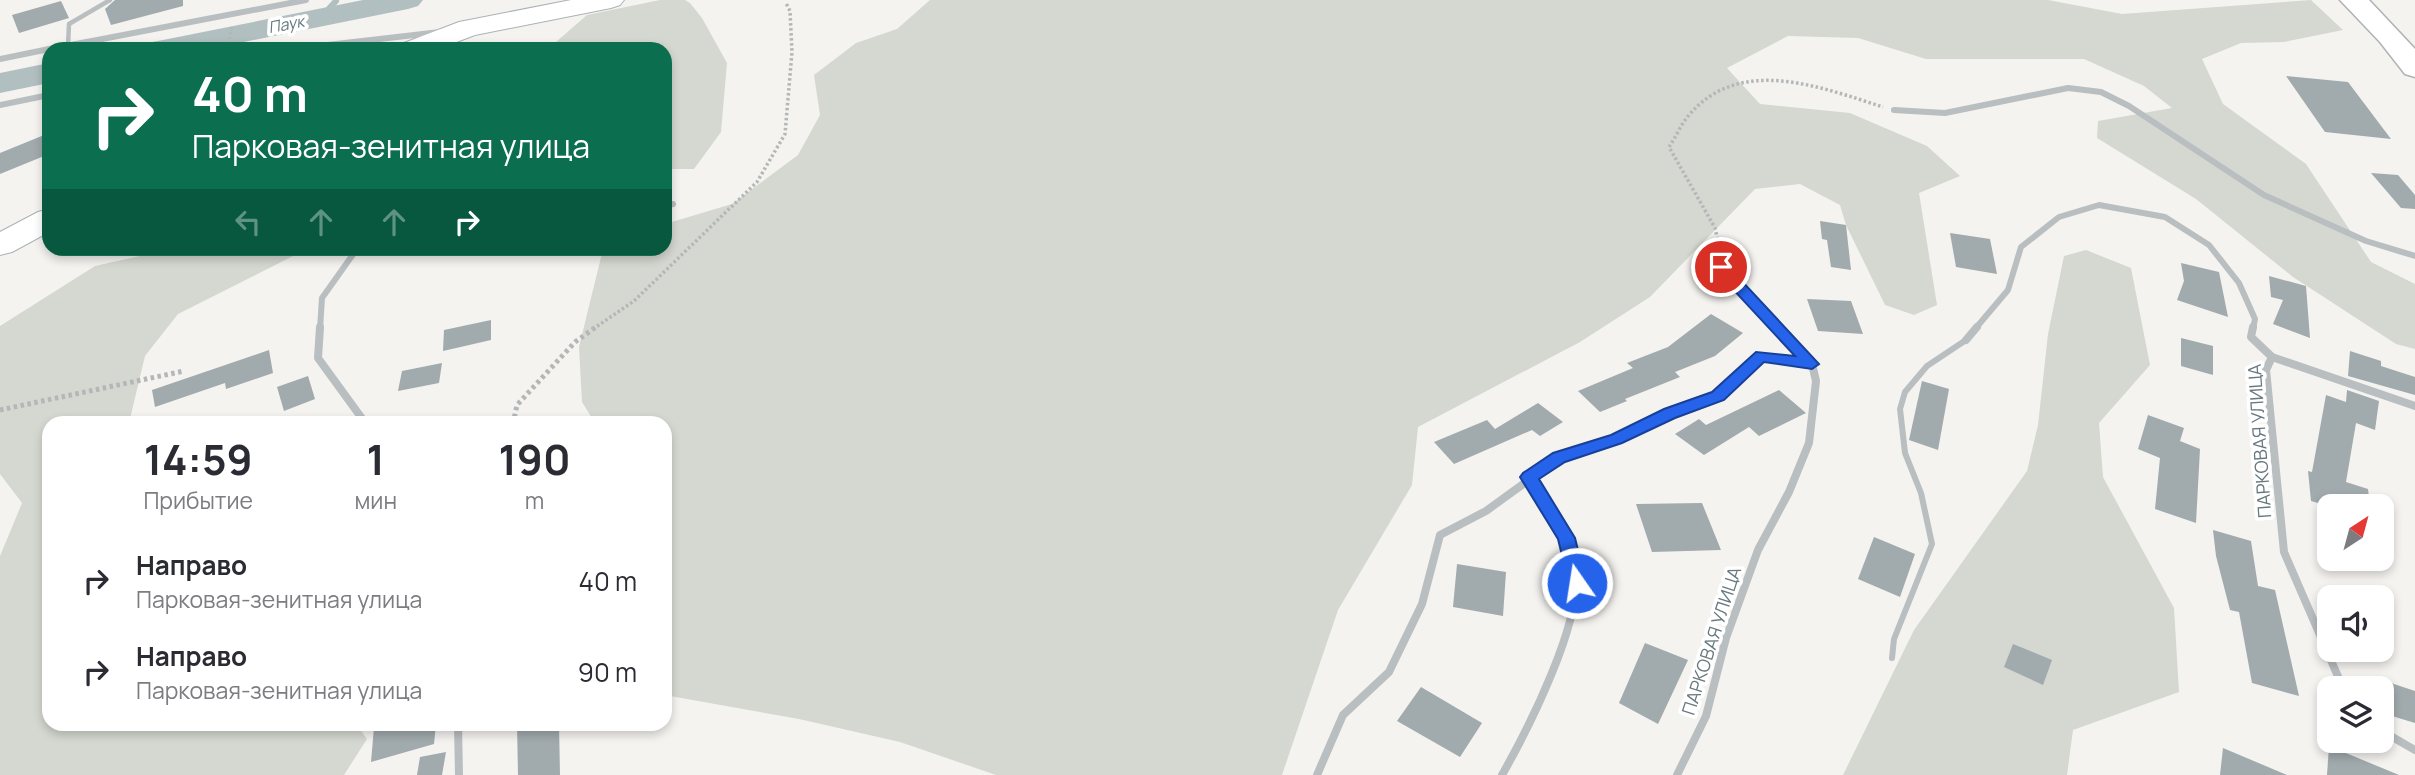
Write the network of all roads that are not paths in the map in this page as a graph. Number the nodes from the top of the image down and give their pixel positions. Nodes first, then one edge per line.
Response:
1 (110, 0) edge
2 (306, 0) edge
3 (611, 0) edge
4 (2354, 0) edge
5 (468, 28) junction
6 (68, 42) edge
7 (89, 42) edge
8 (351, 42) edge
9 (432, 42) edge
10 (42, 51) edge
11 (0, 59) edge
12 (2415, 68) edge
13 (42, 96) edge
14 (0, 105) edge
15 (1894, 110) road end
16 (42, 223) edge
17 (0, 245) edge
18 (352, 256) edge
19 (2415, 256) edge
20 (1721, 267) road end
21 (1966, 340) joint
22 (2272, 358) junction
23 (1812, 364) junction
24 (2415, 406) edge
25 (360, 416) edge
26 (1529, 477) junction
27 (1892, 658) dead end
28 (2338, 676) edge
29 (458, 731) edge
30 (2394, 738) edge
31 (2415, 750) edge
32 (459, 775) edge
33 (1318, 775) edge
34 (1503, 775) edge
35 (1677, 775) edge

1 - 6 lane
2 - 7 street
3 - 5 main road
4 - 12 highway
5 - 8 street
5 - 9 main road
10 - 11 street
13 - 14 street
15 - 19 street
16 - 17 main road
18 - 25 street
20 - 23 street
21 - 22 street, ПАРКОВАЯ УЛИЦА
21 - 27 lane
22 - 24 street
22 - 28 street, ПАРКОВАЯ УЛИЦА
23 - 26 street
23 - 35 street, ПАРКОВАЯ УЛИЦА
26 - 33 street
26 - 34 street
29 - 32 street
30 - 31 street

